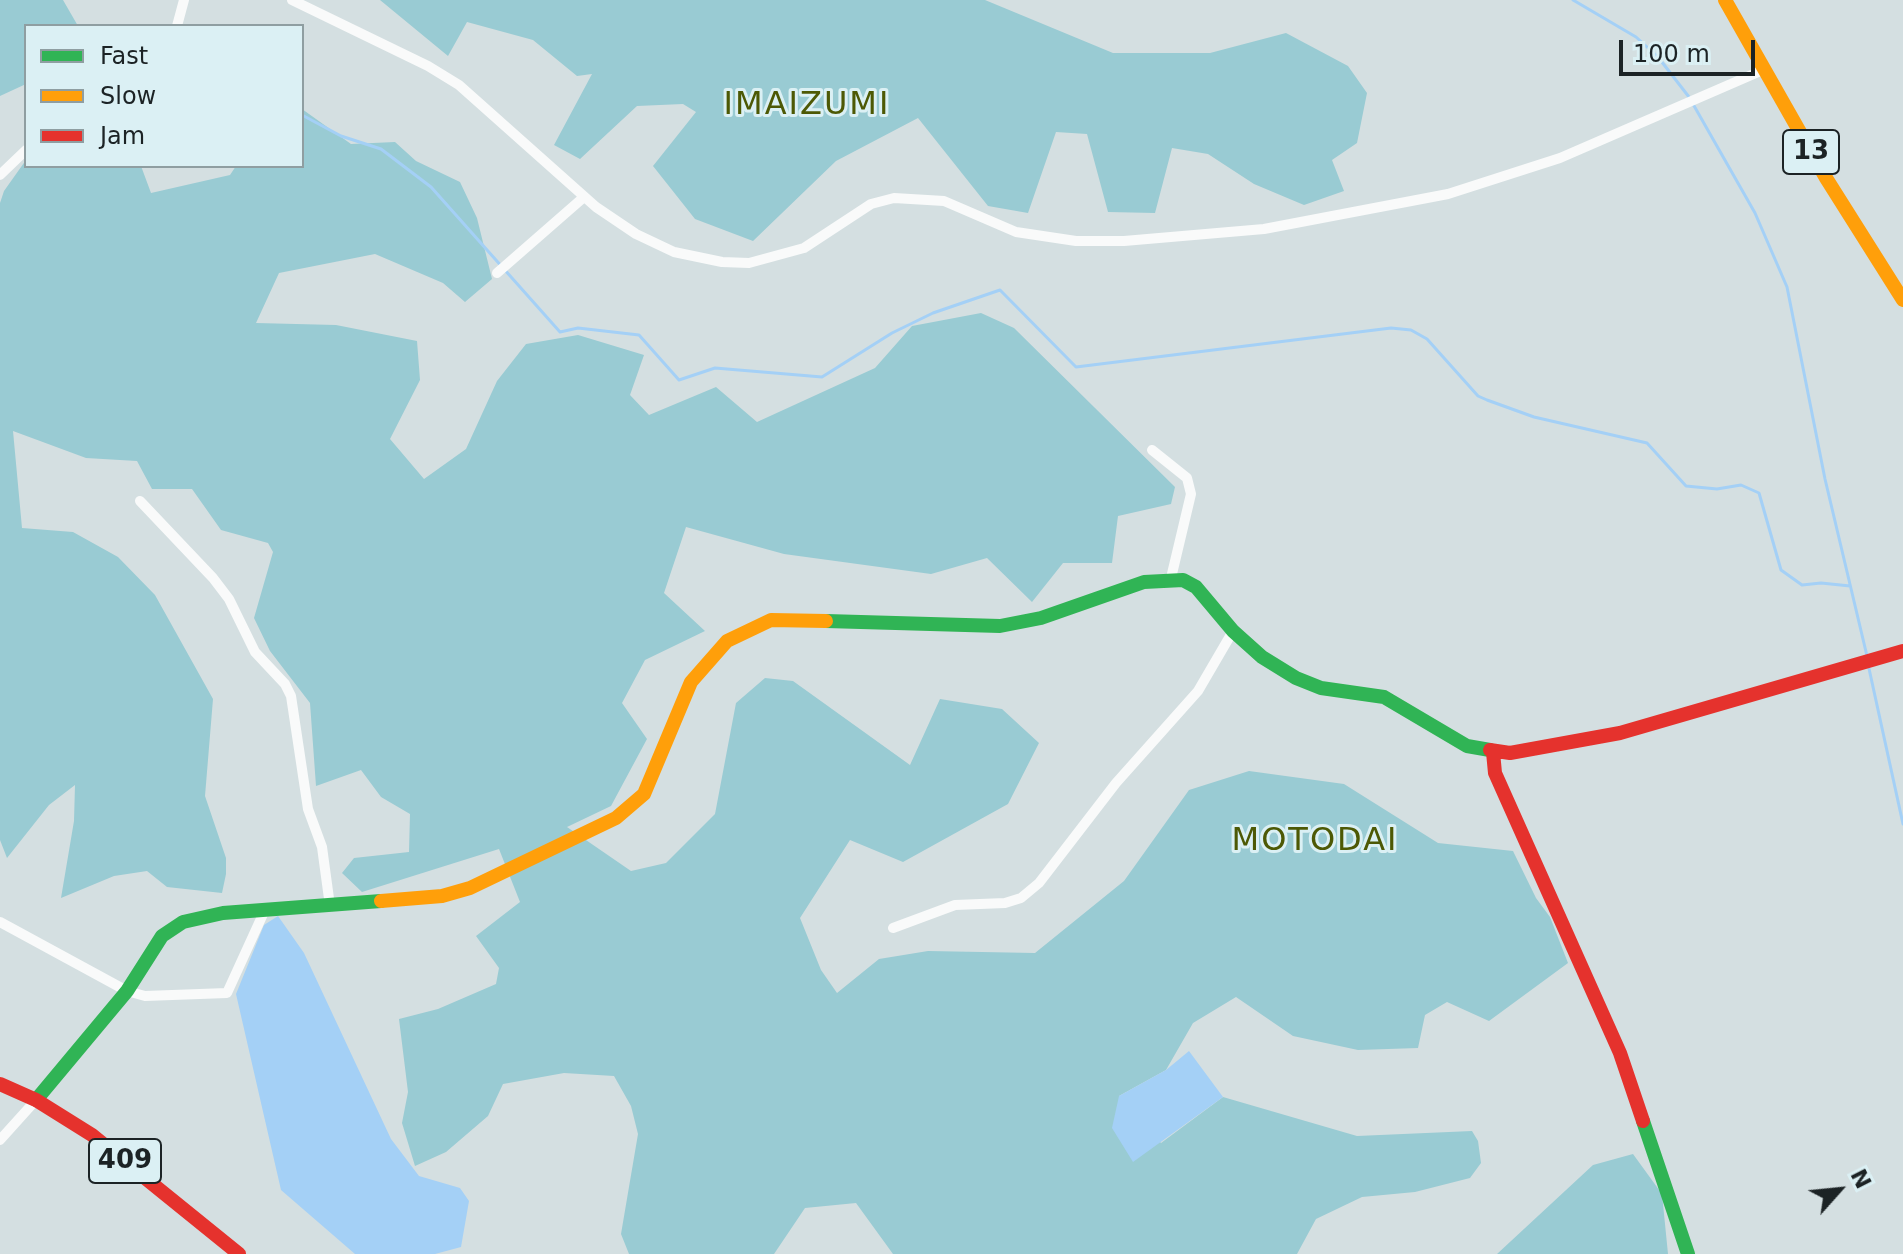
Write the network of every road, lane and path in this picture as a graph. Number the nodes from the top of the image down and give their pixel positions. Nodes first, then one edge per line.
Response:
1 (184, 0) edge
2 (292, 0) edge
3 (1725, 0) edge
4 (178, 24) edge
5 (1763, 70) junction
6 (24, 152) edge
7 (0, 175) edge
8 (584, 197) junction
9 (497, 273) dead end
10 (1903, 300) edge
11 (1152, 450) dead end
12 (140, 501) dead end
13 (1171, 578) junction
14 (1233, 631) junction
15 (1903, 651) edge
16 (1493, 752) junction
17 (330, 906) junction
18 (264, 912) junction
19 (0, 922) edge
20 (893, 928) dead end
21 (127, 991) junction
22 (0, 1084) edge
23 (36, 1100) junction
24 (0, 1140) edge
25 (239, 1254) edge
26 (1688, 1254) edge

1 - 4 street
2 - 8 street
3 - 5 main road, 13
5 - 8 street
5 - 10 main road, 13
6 - 7 street
8 - 9 street
11 - 13 street
12 - 17 street
13 - 14 main road
13 - 17 main road
14 - 16 main road
14 - 20 street
15 - 16 main road
16 - 26 main road
17 - 18 main road
18 - 21 main road
18 - 21 street
19 - 21 street
21 - 23 main road
22 - 23 main road, 409
23 - 24 street
23 - 25 main road, 409

